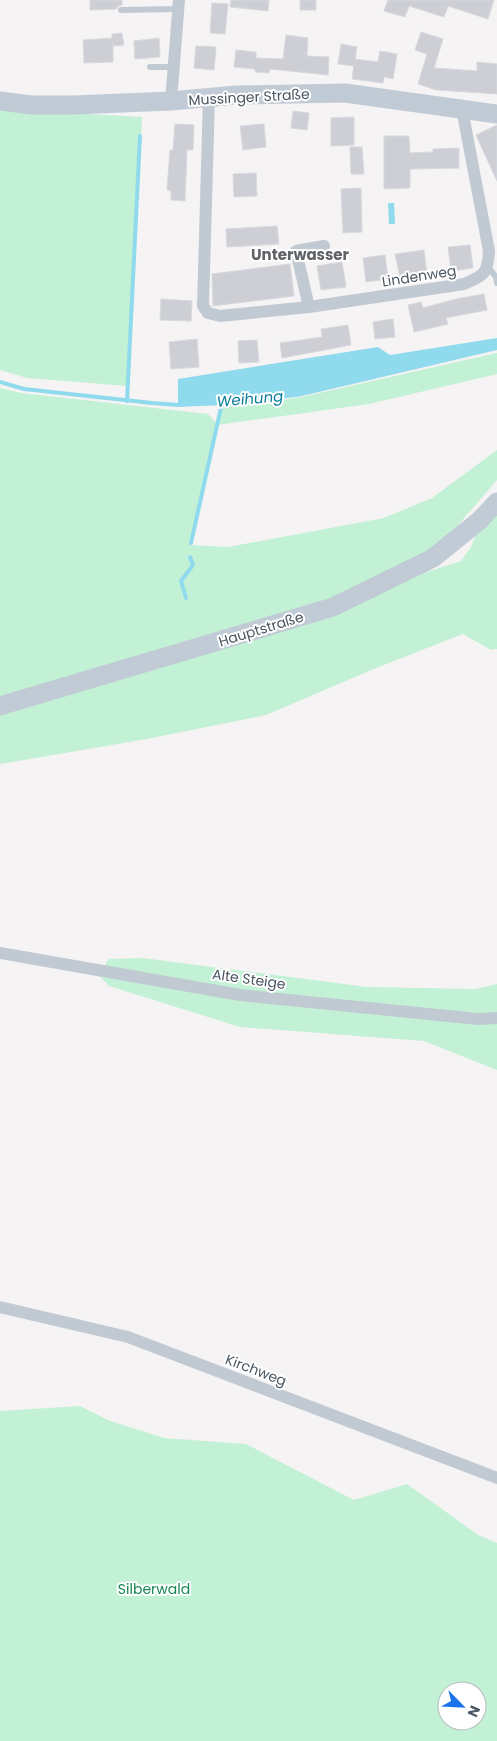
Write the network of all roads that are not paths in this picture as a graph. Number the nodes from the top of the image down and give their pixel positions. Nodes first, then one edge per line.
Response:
1 (178, 5) edge
2 (121, 10) dead end
3 (150, 67) dead end
4 (173, 67) junction
5 (209, 97) junction
6 (171, 101) junction
7 (0, 102) edge
8 (462, 109) junction
9 (497, 114) edge
10 (324, 246) dead end
11 (488, 267) junction
12 (497, 283) edge
13 (309, 307) junction
14 (497, 502) edge
15 (0, 706) edge
16 (0, 953) edge
17 (497, 1018) edge
18 (0, 1307) edge
19 (497, 1478) edge

1 - 2 lane
1 - 4 street
3 - 4 lane
4 - 6 street
5 - 6 main road, Mussinger Straße
5 - 8 main road, Mussinger Straße
5 - 13 street, Lindenweg
6 - 7 main road, Mussinger Straße
8 - 9 main road, Mussinger Straße
8 - 11 street
10 - 13 street
11 - 12 lane
11 - 13 street, Lindenweg
14 - 15 main road, Hauptstraße
16 - 17 street, Alte Steige
18 - 19 street, Kirchweg

